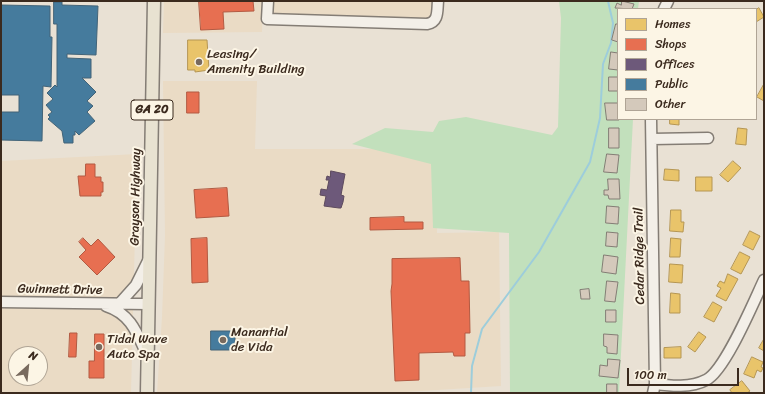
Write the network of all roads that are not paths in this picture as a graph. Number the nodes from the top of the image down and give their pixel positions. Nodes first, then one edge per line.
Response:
1 (154, 1) edge
2 (268, 1) edge
3 (438, 1) edge
4 (651, 120) edge
5 (708, 138) dead end
6 (652, 139) junction
7 (149, 259) junction
8 (764, 280) edge
9 (1, 302) edge
10 (97, 303) junction
11 (119, 304) junction
12 (148, 304) junction
13 (147, 355) junction
14 (654, 388) edge
15 (147, 393) edge

1 - 7 main road, Grayson Highway / GA 20
2 - 3 street
4 - 6 street, Cedar Ridge Trail
5 - 6 street
6 - 14 street, Cedar Ridge Trail
7 - 11 street
7 - 12 main road, Grayson Highway / GA 20
8 - 14 street
9 - 10 street, Gwinnett Drive
10 - 11 street, Gwinnett Drive
10 - 13 street
11 - 12 street, Gwinnett Drive
12 - 13 main road, Grayson Highway / GA 20
13 - 15 main road, Grayson Highway / GA 20

